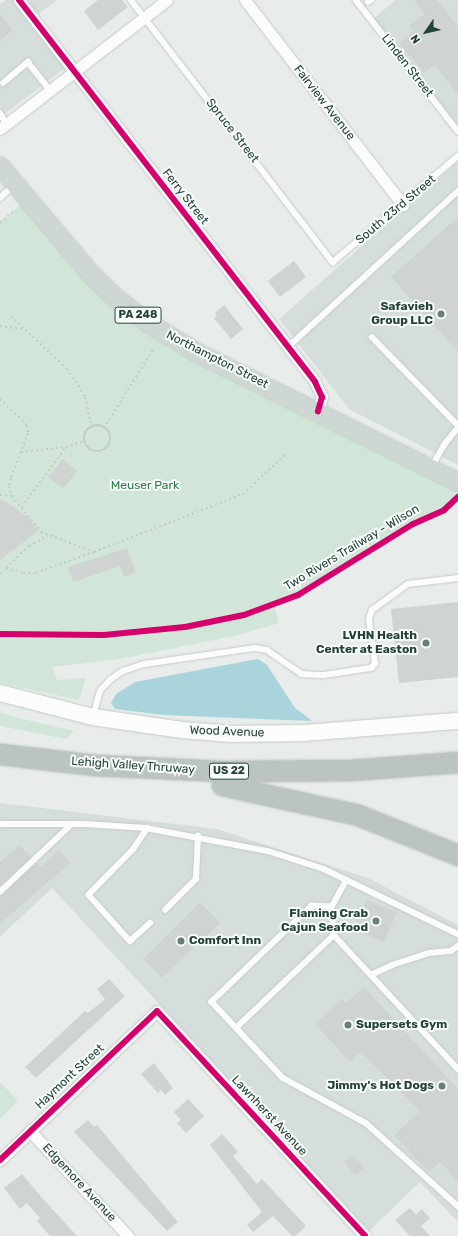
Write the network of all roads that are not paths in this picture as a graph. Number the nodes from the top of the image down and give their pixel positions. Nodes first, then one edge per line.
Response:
1 (20, 0) edge
2 (131, 0) edge
3 (167, 0) edge
4 (245, 0) edge
5 (356, 0) edge
6 (145, 17) junction
7 (74, 72) junction
8 (1, 82) edge
9 (50, 90) junction
10 (0, 114) edge
11 (4, 126) edge
12 (458, 131) edge
13 (458, 156) edge
14 (0, 166) edge
15 (15, 184) junction
16 (458, 191) edge
17 (0, 198) edge
18 (403, 205) junction
19 (333, 262) joint
20 (372, 337) dead end
21 (288, 346) junction
22 (318, 411) junction
23 (458, 427) edge
24 (431, 468) junction
25 (458, 482) edge
26 (458, 578) edge
27 (0, 693) edge
28 (93, 717) junction
29 (458, 722) edge
30 (0, 754) edge
31 (458, 762) edge
32 (0, 768) edge
33 (458, 775) edge
34 (222, 784) junction
35 (0, 824) edge
36 (72, 824) junction
37 (148, 828) junction
38 (198, 836) junction
39 (458, 855) edge
40 (346, 880) junction
41 (0, 892) edge
42 (332, 906) junction
43 (165, 910) dead end
44 (150, 923) dead end
45 (458, 934) edge
46 (334, 935) junction
47 (458, 946) edge
48 (371, 975) junction
49 (157, 1011) joint
50 (236, 1028) junction
51 (458, 1070) edge
52 (30, 1131) junction
53 (0, 1160) edge
54 (458, 1206) edge
55 (128, 1236) edge
56 (365, 1236) edge

1 - 7 street, Ferry Street
2 - 6 lane, Spruce Street
3 - 6 street
4 - 18 street, Fairview Avenue
5 - 12 lane, Linden Street
6 - 7 street
6 - 19 lane, Spruce Street
7 - 9 street
7 - 21 street, Ferry Street
8 - 9 lane
9 - 11 street
10 - 11 lane
13 - 18 lane, South 23rd Street
14 - 15 main road, Northampton Street / PA 248
15 - 17 lane
15 - 22 main road, Northampton Street / PA 248
16 - 21 lane
18 - 19 lane, South 23rd Street
20 - 23 lane
21 - 22 street, Ferry Street
22 - 24 main road, Northampton Street / PA 248
23 - 24 lane
24 - 25 main road, Northampton Street / PA 248
26 - 28 lane
27 - 28 main road, Wood Avenue
28 - 29 main road, Wood Avenue
30 - 31 highway, Lehigh Valley Thruway / US 22
32 - 34 highway, Lehigh Valley Thruway / US 22
33 - 34 highway, Lehigh Valley Thruway / US 22
34 - 39 highway
35 - 36 lane
36 - 37 lane
36 - 41 lane
37 - 38 lane
37 - 44 lane
38 - 40 lane
38 - 43 lane
40 - 42 lane
40 - 45 lane
42 - 46 lane
42 - 50 lane
46 - 48 lane
46 - 50 lane
47 - 48 lane
48 - 51 lane
49 - 52 street, Haymont Street
49 - 56 street, Lawnherst Avenue
50 - 54 lane
52 - 53 street, Haymont Street
52 - 55 street, Edgemore Avenue

